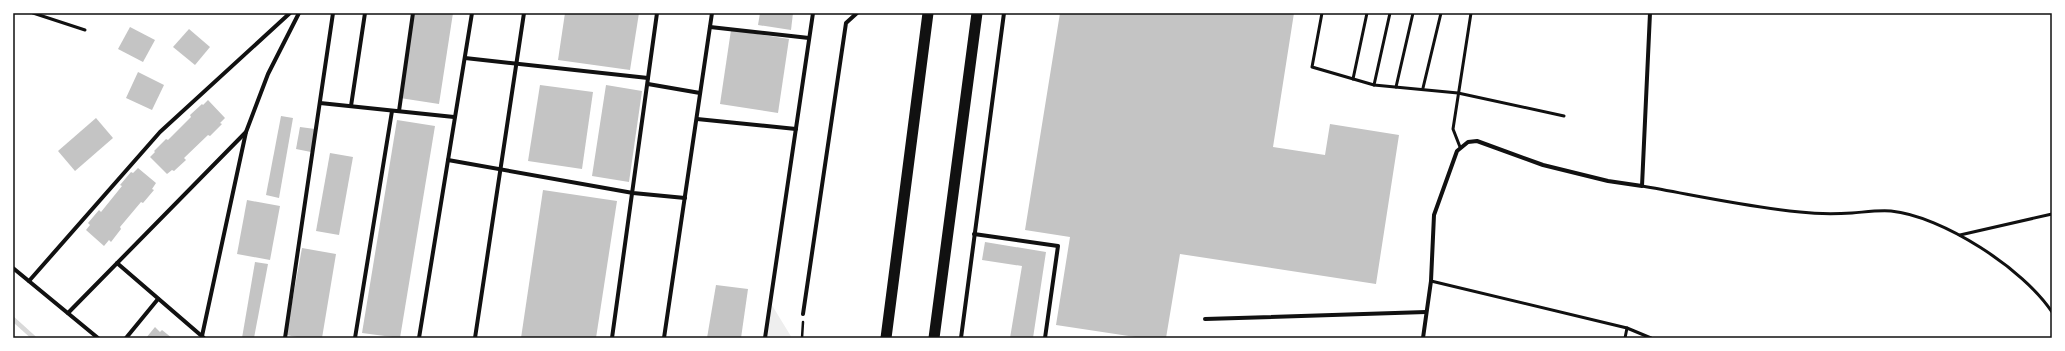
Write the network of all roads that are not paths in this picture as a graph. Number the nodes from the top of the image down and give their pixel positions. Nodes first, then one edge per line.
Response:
1 (33, 13) edge
2 (290, 13) edge
3 (299, 13) edge
4 (333, 13) edge
5 (365, 13) edge
6 (414, 13) edge
7 (472, 13) edge
8 (524, 13) edge
9 (657, 13) edge
10 (712, 13) edge
11 (813, 13) edge
12 (857, 13) edge
13 (928, 13) edge
14 (977, 13) edge
15 (1004, 13) edge
16 (1322, 13) edge
17 (1367, 13) edge
18 (1390, 13) edge
19 (1413, 13) edge
20 (1441, 13) edge
21 (1471, 13) edge
22 (1650, 13) edge
23 (710, 27) junction
24 (85, 30) dead end
25 (809, 38) junction
26 (465, 58) junction
27 (516, 64) junction
28 (648, 78) junction
29 (1354, 79) junction
30 (648, 84) junction
31 (1374, 85) junction
32 (1396, 87) junction
33 (1423, 88) junction
34 (700, 93) junction
35 (1458, 93) junction
36 (320, 103) junction
37 (351, 106) junction
38 (392, 111) junction
39 (399, 111) junction
40 (1564, 116) dead end
41 (454, 117) junction
42 (696, 119) junction
43 (796, 129) junction
44 (246, 132) junction
45 (1460, 147) junction
46 (448, 160) junction
47 (500, 169) junction
48 (1642, 186) junction
49 (633, 193) junction
50 (685, 198) junction
51 (2052, 214) edge
52 (974, 234) junction
53 (1960, 235) junction
54 (117, 263) junction
55 (13, 268) edge
56 (29, 281) junction
57 (1431, 281) junction
58 (158, 299) junction
59 (1426, 312) junction
60 (2052, 312) edge
61 (68, 313) junction
62 (803, 314) road end
63 (1205, 319) dead end
64 (1627, 328) junction
65 (203, 337) edge
66 (98, 338) edge
67 (126, 338) edge
68 (285, 338) edge
69 (354, 338) edge
70 (419, 338) edge
71 (475, 338) edge
72 (612, 338) edge
73 (664, 338) edge
74 (764, 338) edge
75 (886, 338) edge
76 (934, 338) edge
77 (961, 338) edge
78 (1045, 338) edge
79 (1423, 338) edge
80 (1625, 338) edge
81 (1651, 338) edge

1 - 24 lane
2 - 56 street
3 - 44 street
4 - 36 street
5 - 37 street
6 - 39 street
7 - 26 street
8 - 27 street
9 - 28 street
10 - 23 street
11 - 25 street
12 - 62 street
13 - 75 highway
14 - 76 highway
15 - 52 street
16 - 29 lane
17 - 29 lane
18 - 31 lane
19 - 32 lane
20 - 33 lane
21 - 35 lane
22 - 48 street
23 - 25 street
23 - 34 street
25 - 43 street
26 - 27 street
26 - 41 street
27 - 28 street
27 - 47 street
28 - 30 street
29 - 31 lane
30 - 34 street
30 - 49 street
31 - 32 lane
32 - 33 lane
33 - 35 lane
34 - 42 street
35 - 40 lane
35 - 45 lane
36 - 37 street
36 - 68 street
37 - 38 street
38 - 39 street
38 - 69 street
39 - 41 street
41 - 46 street
42 - 43 street
42 - 50 street
43 - 74 street
44 - 54 street
44 - 65 street
45 - 48 street
45 - 57 street
46 - 47 street
46 - 70 street
47 - 49 street
47 - 71 street
48 - 53 lane
49 - 50 street
49 - 72 street
50 - 73 street
51 - 53 lane
52 - 77 street
52 - 78 street
53 - 60 lane
54 - 58 street
54 - 61 street
55 - 56 street
56 - 61 street
57 - 59 street
57 - 64 lane
58 - 65 street
58 - 67 street
59 - 63 street
59 - 79 street
61 - 66 street
64 - 80 lane
64 - 81 lane

